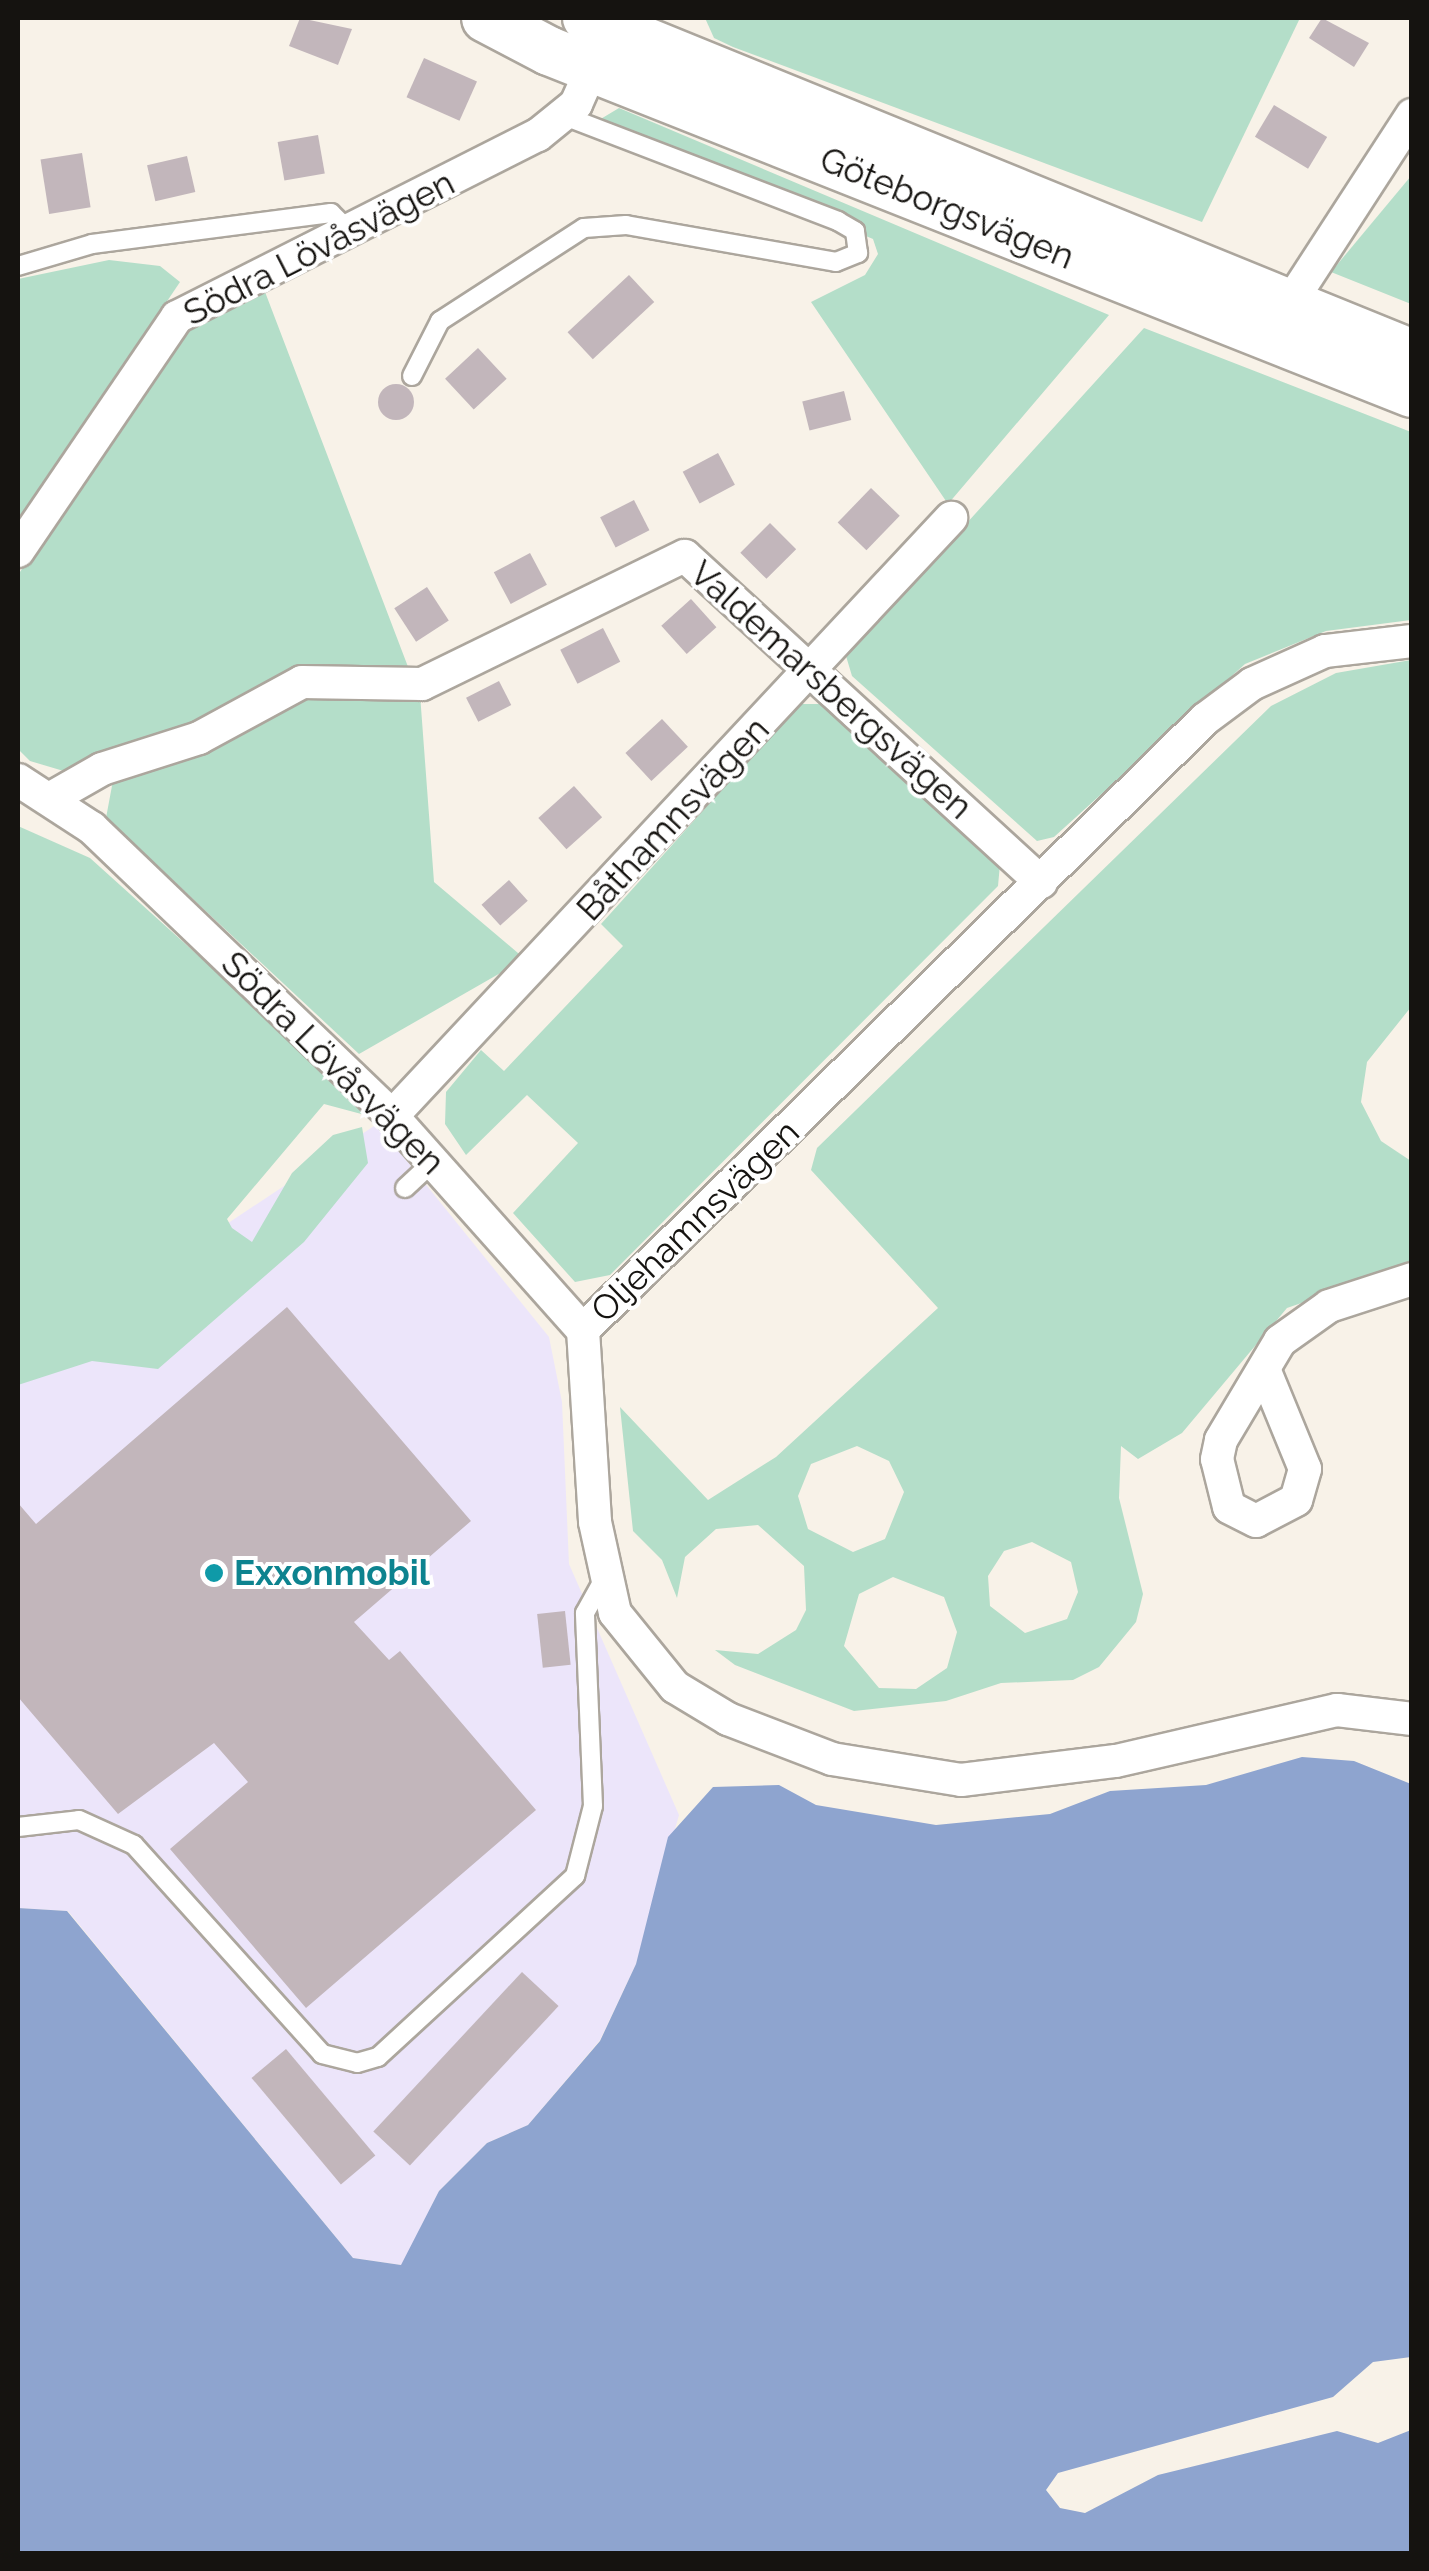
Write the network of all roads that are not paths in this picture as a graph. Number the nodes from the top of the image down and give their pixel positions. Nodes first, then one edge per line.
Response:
1 (486, 18) edge
2 (618, 41) edge
3 (1412, 115) edge
4 (565, 116) junction
5 (348, 231) junction
6 (18, 266) edge
7 (1288, 306) junction
8 (1412, 354) edge
9 (412, 376) dead end
10 (1412, 393) edge
11 (950, 518) dead end
12 (18, 550) edge
13 (1412, 641) edge
14 (813, 666) junction
15 (18, 780) edge
16 (54, 797) junction
17 (1042, 882) junction
18 (392, 1116) junction
19 (434, 1161) junction
20 (405, 1188) dead end
21 (1412, 1279) edge
22 (583, 1330) junction
23 (1264, 1369) dead end
24 (603, 1580) junction
25 (1412, 1719) edge
26 (18, 1827) edge

1 - 2 main road, Göteborgsvägen
2 - 4 street
2 - 7 main road, Göteborgsvägen
2 - 10 main road, Göteborgsvägen
3 - 7 street
4 - 5 street, Södra Lövåsvägen
4 - 9 lane
5 - 6 lane
5 - 12 street, Södra Lövåsvägen
7 - 8 main road, Göteborgsvägen
11 - 14 street, Båthamnsvägen
13 - 17 street, Oljehamnsvägen
14 - 16 street, Valdemarsbergsvägen
14 - 17 street, Valdemarsbergsvägen
14 - 18 street, Båthamnsvägen
15 - 16 street, Södra Lövåsvägen
16 - 18 street, Södra Lövåsvägen
17 - 22 street, Oljehamnsvägen
18 - 19 street, Södra Lövåsvägen
19 - 20 lane
19 - 22 street, Södra Lövåsvägen
21 - 23 street
22 - 24 street, Oljehamnsvägen
24 - 25 street, Oljehamnsvägen
24 - 26 lane

